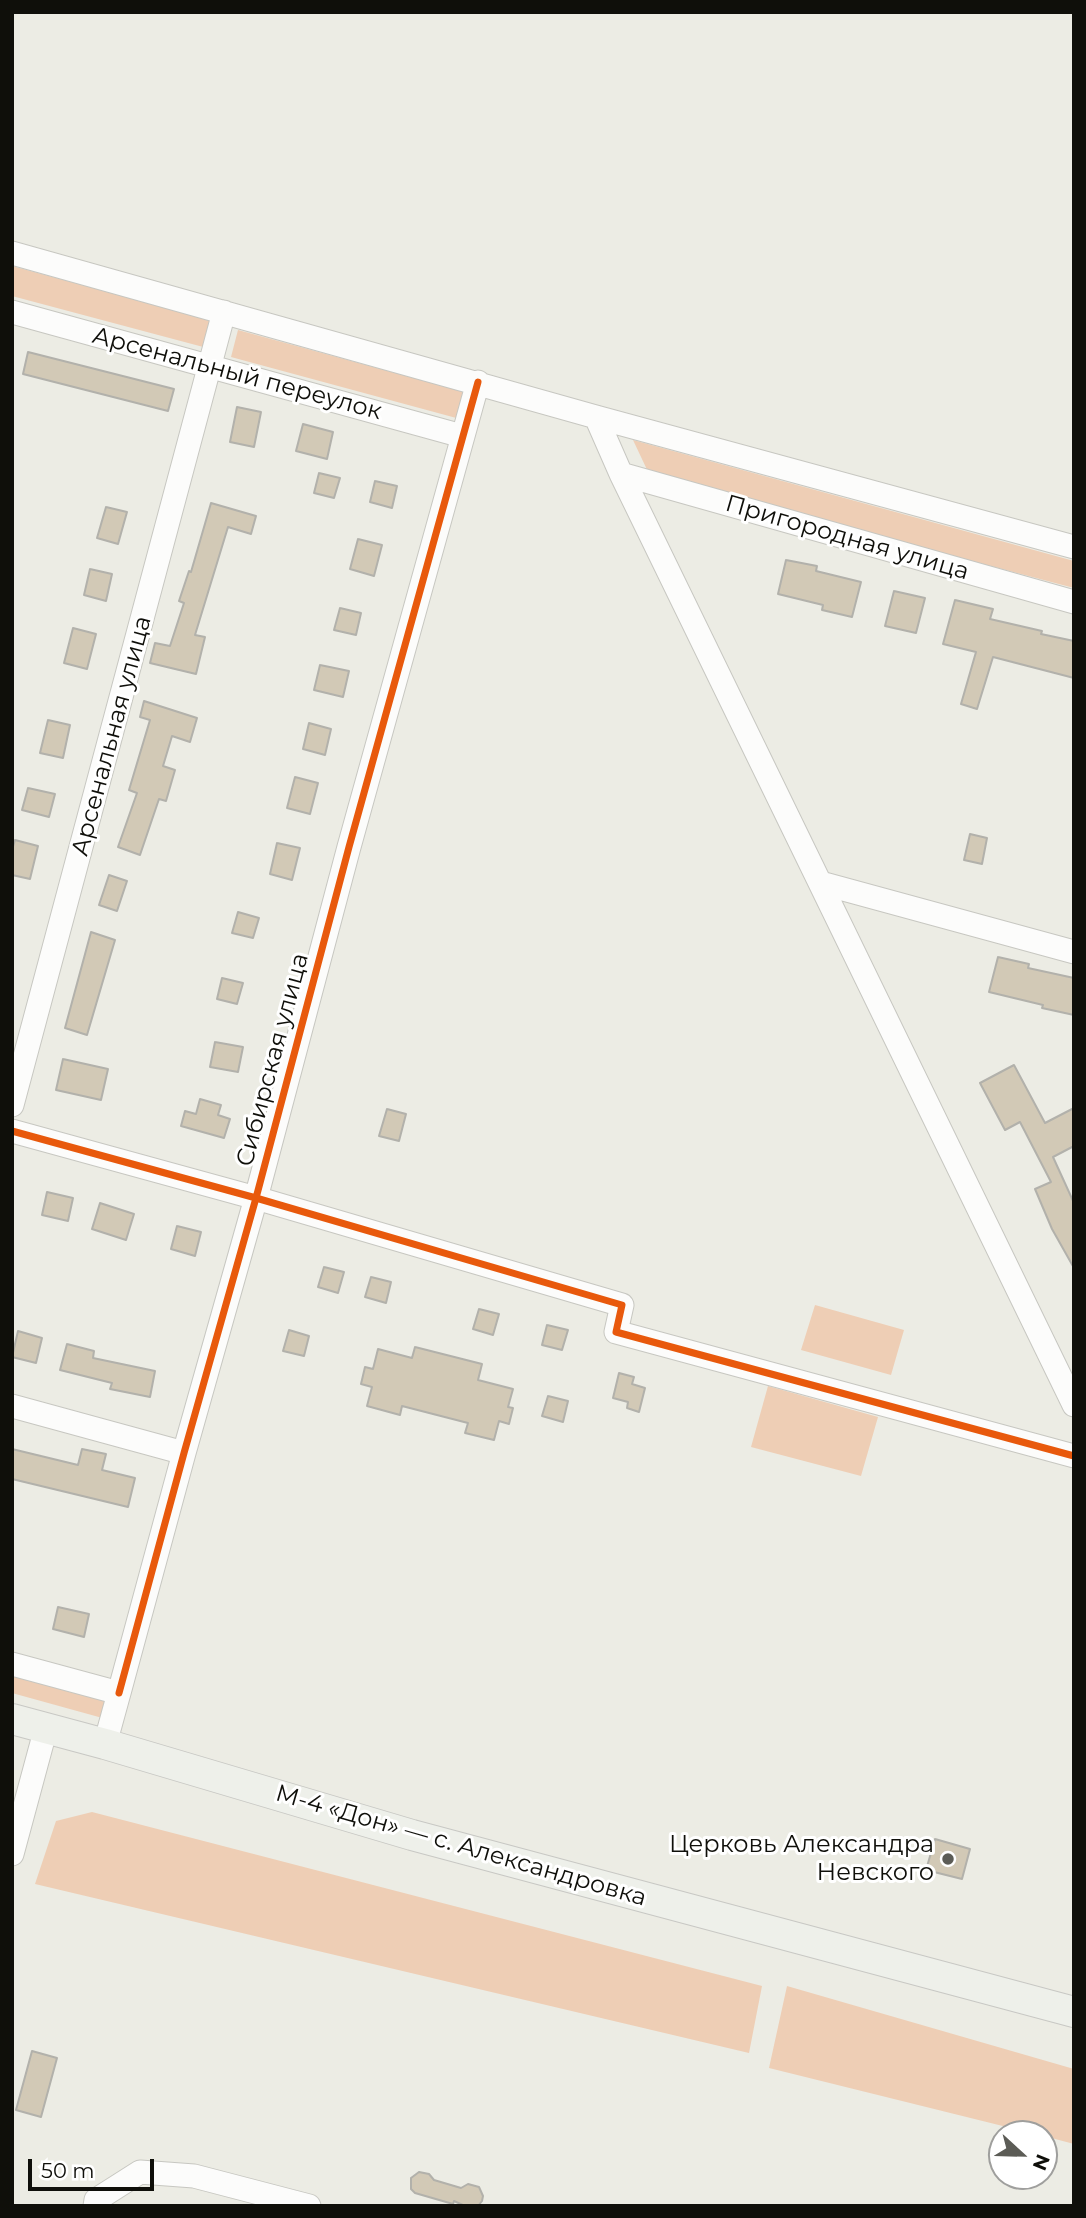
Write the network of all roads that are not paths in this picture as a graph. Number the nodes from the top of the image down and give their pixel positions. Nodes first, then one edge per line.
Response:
1 (12, 253) edge
2 (12, 312) edge
3 (224, 312) junction
4 (211, 367) junction
5 (478, 382) junction
6 (597, 417) junction
7 (462, 436) junction
8 (621, 474) junction
9 (1074, 548) edge
10 (1074, 602) edge
11 (821, 883) junction
12 (1074, 952) edge
13 (12, 1105) edge
14 (12, 1130) edge
15 (256, 1198) junction
16 (1074, 1405) edge
17 (12, 1406) edge
18 (184, 1453) junction
19 (1074, 1456) edge
20 (12, 1664) edge
21 (119, 1693) junction
22 (12, 1719) edge
23 (46, 1728) junction
24 (105, 1744) junction
25 (12, 1854) edge
26 (1074, 2011) edge
27 (95, 2206) edge
28 (309, 2206) edge

1 - 3 street
2 - 4 street, Арсенальный переулок
3 - 4 street, Арсенальная улица
3 - 5 street
4 - 7 street, Арсенальный переулок
4 - 13 street, Арсенальная улица
5 - 6 street
5 - 7 street, Сибирская улица
6 - 8 street
6 - 9 street
7 - 15 street, Сибирская улица
8 - 10 street, Пригородная улица
8 - 11 street
11 - 12 street
11 - 16 street
14 - 15 street
15 - 18 street, Сибирская улица
15 - 19 street
17 - 18 street
18 - 21 street, Сибирская улица
20 - 21 street
21 - 24 street, Сибирская улица
22 - 23 main road, М-4 «Дон» — с. Александровка
23 - 24 main road, М-4 «Дон» — с. Александровка
23 - 25 street
24 - 26 main road, М-4 «Дон» — с. Александровка
27 - 28 street

